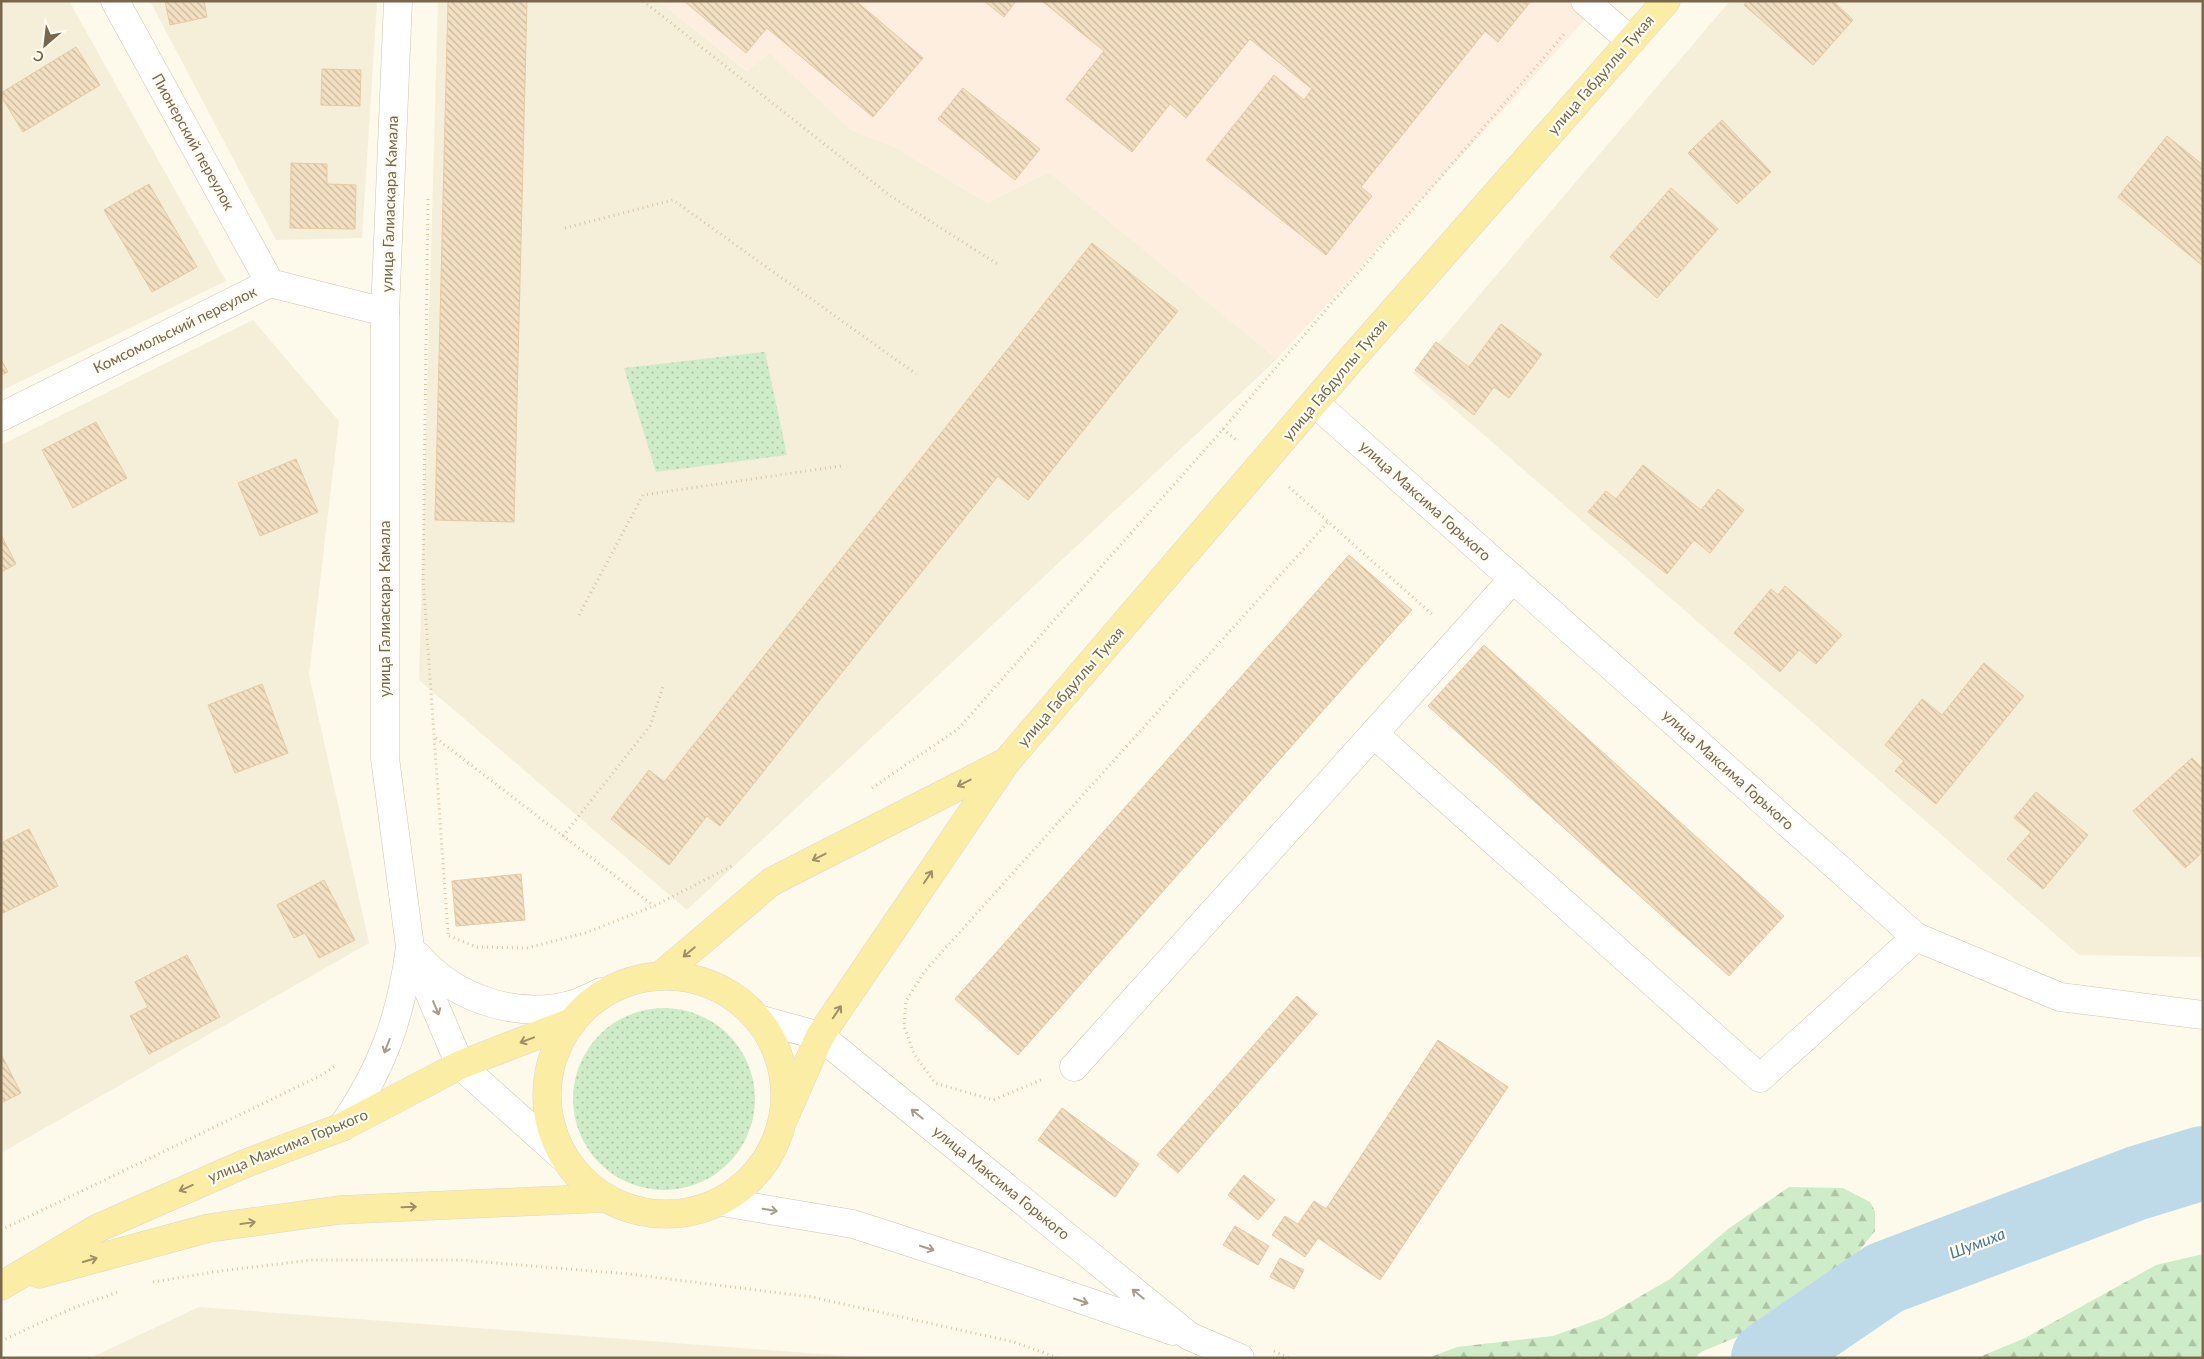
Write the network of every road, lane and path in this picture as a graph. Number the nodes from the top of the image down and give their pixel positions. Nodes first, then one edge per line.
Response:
1 (115, 1) edge
2 (398, 1) edge
3 (643, 1) edge
4 (1666, 1) edge
5 (1587, 3) edge
6 (1631, 41) junction
7 (428, 190) dead end
8 (565, 228) dead end
9 (999, 265) dead end
10 (270, 283) junction
11 (385, 312) junction
12 (916, 374) dead end
13 (1315, 403) junction
14 (1, 417) edge
15 (1223, 429) junction
16 (1264, 465) junction
17 (841, 466) dead end
18 (1328, 522) junction
19 (1514, 579) junction
20 (579, 615) dead end
21 (1460, 638) junction
22 (664, 684) dead end
23 (1374, 734) junction
24 (435, 737) junction
25 (1007, 761) junction
26 (868, 791) dead end
27 (563, 836) junction
28 (740, 862) dead end
29 (654, 906) junction
30 (448, 935) junction
31 (1916, 937) junction
32 (409, 940) junction
33 (660, 976) junction
34 (602, 992) junction
35 (2203, 1015) edge
36 (758, 1019) junction
37 (572, 1022) junction
38 (820, 1036) junction
39 (341, 1063) dead end
40 (460, 1065) junction
41 (1074, 1067) joint
42 (784, 1118) junction
43 (342, 1127) junction
44 (565, 1158) junction
45 (606, 1198) junction
46 (722, 1202) junction
47 (1, 1230) edge
48 (5, 1284) edge
49 (147, 1284) dead end
50 (119, 1292) dead end
51 (1190, 1336) junction
52 (1, 1341) edge
53 (1058, 1358) edge
54 (1240, 1358) edge

1 - 10 street, Пионерский переулок
2 - 11 street, улица Галиаскара Камала
3 - 9 path
4 - 6 main road, улица Габдуллы Тукая
5 - 6 street
5 - 15 path
6 - 13 main road, улица Габдуллы Тукая
7 - 24 path
8 - 12 path
10 - 11 street, Комсомольский переулок
10 - 14 street, Комсомольский переулок
11 - 32 street, улица Галиаскара Камала
13 - 16 main road, улица Габдуллы Тукая
13 - 19 street, улица Максима Горького
15 - 16 path
15 - 26 path
16 - 18 path
16 - 25 main road, улица Габдуллы Тукая
17 - 20 path
18 - 21 path
18 - 41 path
19 - 21 street
19 - 31 street, улица Максима Горького
21 - 23 street
22 - 27 path
23 - 31 street
23 - 41 street
24 - 27 path
24 - 30 path
25 -> 33 main road, улица Габдуллы Тукая
38 -> 25 main road, улица Габдуллы Тукая
27 - 29 path
28 - 29 path
29 - 30 path
30 - 32 path
31 - 35 street, улица Максима Горького
32 - 34 street
32 -> 40 street, улица Галиаскара Камала
32 -> 43 street
33 - 34 main road, улица Максима Горького
33 - 36 main road, улица Максима Горького
34 - 37 main road, улица Максима Горького
36 - 38 street, улица Максима Горького
36 - 42 main road, улица Максима Горького
37 -> 40 main road, улица Максима Горького
37 - 44 main road, улица Максима Горького
38 - 42 main road, улица Габдуллы Тукая
51 -> 38 street, улица Максима Горького
39 - 47 path
40 - 43 main road, улица Максима Горького
40 - 44 street, улица Галиаскара Камала
42 - 46 main road, улица Максима Горького
43 -> 48 main road, улица Максима Горького
44 - 45 main road, улица Максима Горького
45 - 46 main road, улица Максима Горького
48 -> 45 main road, улица Максима Горького
46 -> 51 street
49 - 53 path
50 - 52 path
51 - 54 street, улица Максима Горького

